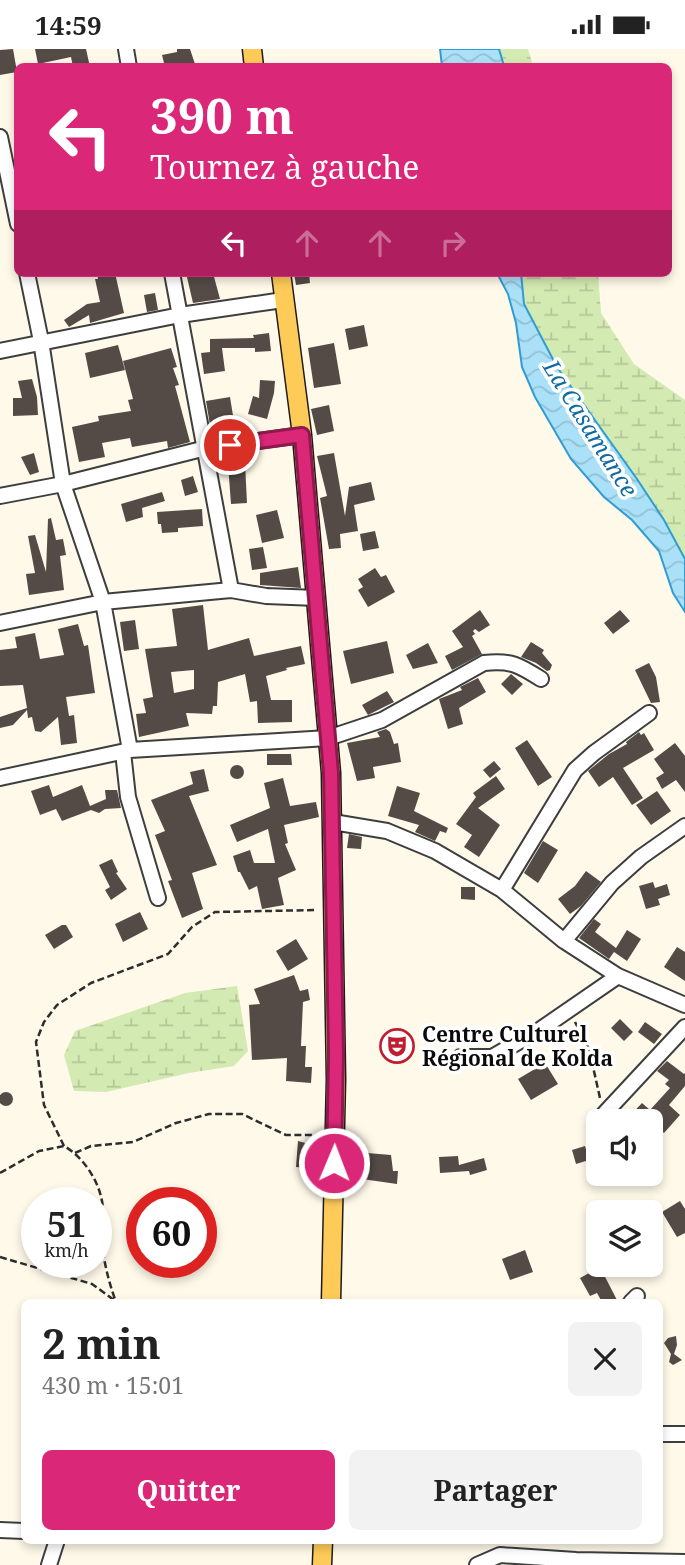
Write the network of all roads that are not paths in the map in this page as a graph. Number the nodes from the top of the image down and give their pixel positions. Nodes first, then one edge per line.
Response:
1 (0, 137) edge
2 (12, 213) edge
3 (28, 277) edge
4 (173, 277) edge
5 (281, 277) edge
6 (283, 300) junction
7 (180, 315) junction
8 (41, 341) junction
9 (0, 351) edge
10 (302, 435) junction
11 (206, 448) junction
12 (63, 484) junction
13 (0, 496) edge
14 (231, 590) junction
15 (317, 598) junction
16 (103, 602) junction
17 (0, 623) edge
18 (541, 679) dead end
19 (649, 713) dead end
20 (328, 738) junction
21 (126, 751) junction
22 (0, 778) edge
23 (333, 822) junction
24 (685, 826) edge
25 (502, 890) junction
26 (158, 898) dead end
27 (564, 941) junction
28 (618, 976) junction
29 (685, 1005) edge
30 (685, 1027) edge
31 (460, 1056) dead end
32 (609, 1109) edge
33 (331, 1299) edge
34 (663, 1434) edge
35 (685, 1434) edge
36 (0, 1529) edge
37 (21, 1531) edge
38 (56, 1544) edge
39 (323, 1544) edge
40 (685, 1562) edge
41 (49, 1565) edge
42 (322, 1565) edge
43 (477, 1565) edge

1 - 2 street
3 - 8 street
4 - 7 street
5 - 6 main road
6 - 7 street
6 - 10 main road
7 - 8 street
7 - 11 street
8 - 9 street
8 - 12 street
10 - 11 street
10 - 15 main road
11 - 12 street
11 - 14 street
12 - 13 street
12 - 16 street
14 - 15 street
14 - 16 street
15 - 20 main road
16 - 17 street
16 - 21 street
18 - 20 street
19 - 25 street
20 - 21 street
20 - 23 main road
21 - 22 street
21 - 26 street
23 - 25 street
23 - 33 main road
24 - 27 street
25 - 27 street
27 - 28 street
28 - 29 street
28 - 31 street
30 - 32 street
34 - 35 street
36 - 37 street
38 - 41 street
39 - 42 main road
40 - 43 street

